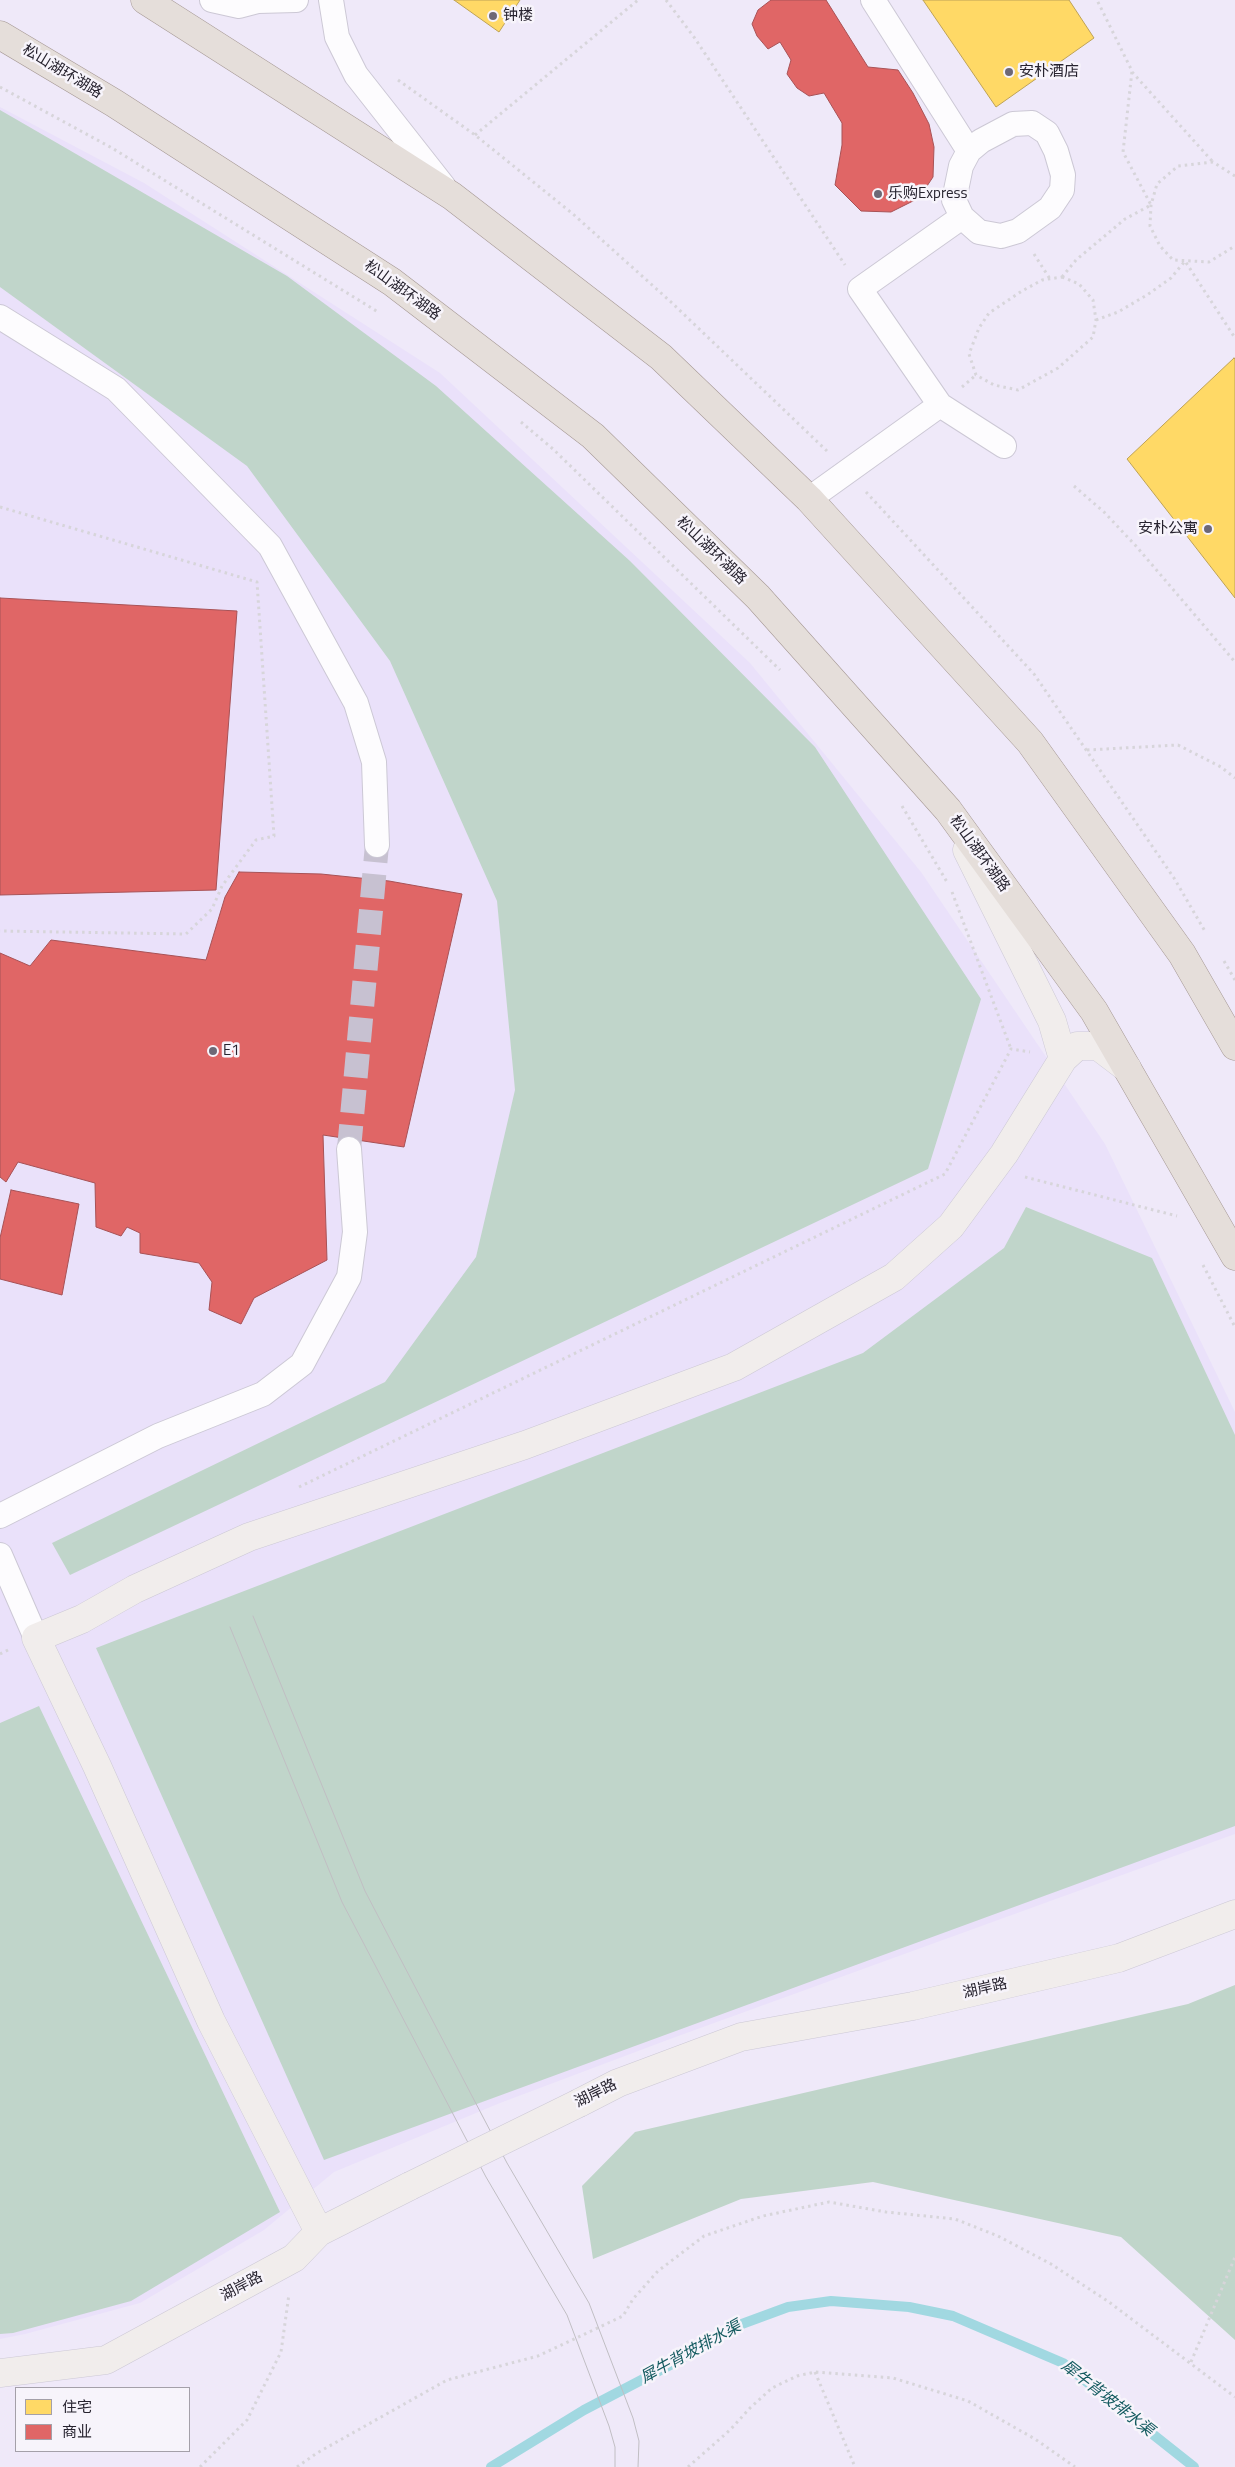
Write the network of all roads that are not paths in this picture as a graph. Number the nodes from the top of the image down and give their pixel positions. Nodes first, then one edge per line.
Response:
1 (145, 0) edge
2 (212, 0) edge
3 (296, 0) edge
4 (331, 0) edge
5 (873, 0) edge
6 (0, 35) edge
7 (969, 151) junction
8 (452, 196) junction
9 (962, 216) junction
10 (0, 317) edge
11 (940, 405) junction
12 (1004, 446) dead end
13 (809, 499) junction
14 (948, 810) junction
15 (376, 845) tunnel mouth
16 (1235, 1046) edge
17 (1063, 1059) junction
18 (1127, 1068) junction
19 (348, 1149) tunnel mouth
20 (1235, 1256) edge
21 (0, 1516) edge
22 (0, 1555) edge
23 (36, 1638) junction
24 (1235, 1914) edge
25 (318, 2232) junction
26 (0, 2373) edge

1 - 8 main road
2 - 3 street
4 - 8 street
5 - 7 street
6 - 14 main road, 松山湖环湖路
7 - 9 street
7 - 9 street
8 - 13 main road
9 - 11 street
10 - 15 street
11 - 12 street
11 - 13 street
13 - 16 main road
14 - 17 street
14 - 18 main road, 松山湖环湖路
17 - 18 street
17 - 23 street
18 - 20 main road, 松山湖环湖路
19 - 21 street
22 - 23 street
23 - 25 street
24 - 25 street, 湖岸路, bridge
25 - 26 street, 湖岸路

